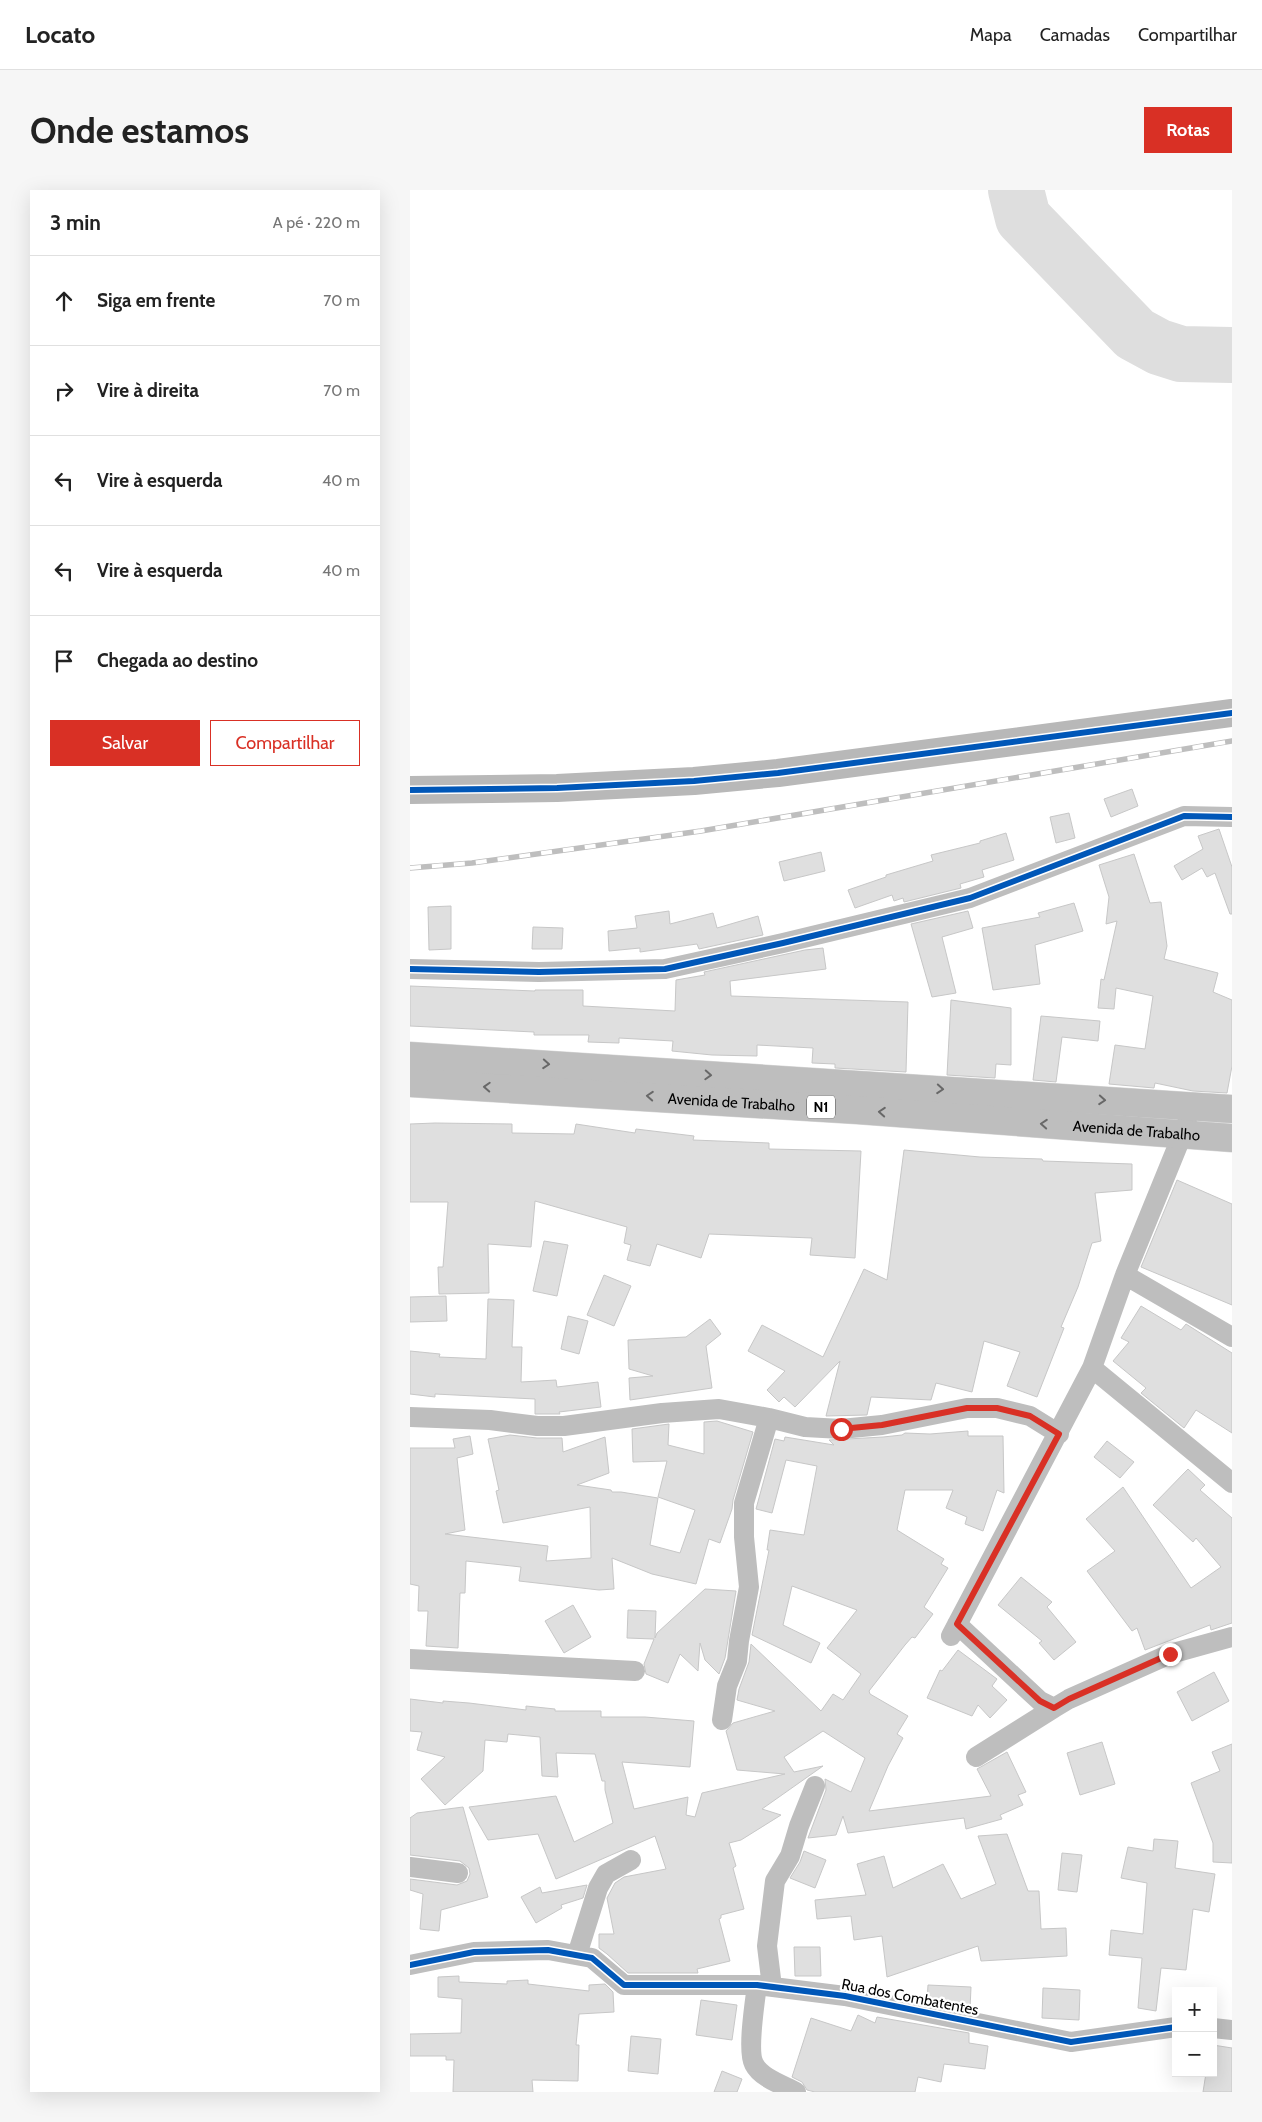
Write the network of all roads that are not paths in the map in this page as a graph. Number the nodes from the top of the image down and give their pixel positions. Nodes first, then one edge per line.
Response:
1 (1232, 713) edge
2 (410, 790) edge
3 (1232, 816) edge
4 (410, 969) edge
5 (410, 1056) edge
6 (410, 1083) edge
7 (679, 1086) junction
8 (996, 1093) junction
9 (1193, 1106) junction
10 (1232, 1109) edge
11 (992, 1120) junction
12 (1184, 1134) junction
13 (1232, 1138) edge
14 (1126, 1275) junction
15 (1232, 1337) edge
16 (1092, 1368) junction
17 (410, 1417) edge
18 (769, 1418) junction
19 (1059, 1434) junction
20 (1232, 1483) edge
21 (1232, 1637) edge
22 (410, 1659) edge
23 (635, 1671) dead end
24 (1054, 1708) junction
25 (722, 1720) dead end
26 (976, 1757) dead end
27 (815, 1786) dead end
28 (631, 1860) dead end
29 (410, 1867) edge
30 (458, 1873) dead end
31 (577, 1955) junction
32 (410, 1965) edge
33 (764, 1986) junction
34 (1172, 2028) edge
35 (1217, 2028) edge
36 (1232, 2030) edge
37 (796, 2092) edge

1 - 2 street
3 - 4 street
5 -> 7 highway, Avenida de Trabalho / N1
7 -> 6 highway, Avenida de Trabalho / N1
7 -> 8 highway, Avenida de Trabalho / N1
11 -> 7 highway, Avenida de Trabalho / N1
8 -> 9 highway, Avenida de Trabalho / N1
8 - 11 highway
9 - 10 highway, Avenida de Trabalho / N1
9 - 12 street
12 -> 11 highway, Avenida de Trabalho / N1
12 - 13 highway, Avenida de Trabalho / N1
12 - 14 street
14 - 15 street
14 - 16 street
16 - 19 street
16 - 20 street
17 - 18 street
18 - 19 street
18 - 25 street
19 - 24 street
21 - 24 street
22 - 23 street
24 - 26 street
27 - 33 street
28 - 31 street
29 - 30 street
31 - 32 street, Rua dos Combatentes
31 - 33 street, Rua dos Combatentes
33 - 34 street, Rua dos Combatentes
33 - 37 street
35 - 36 street

